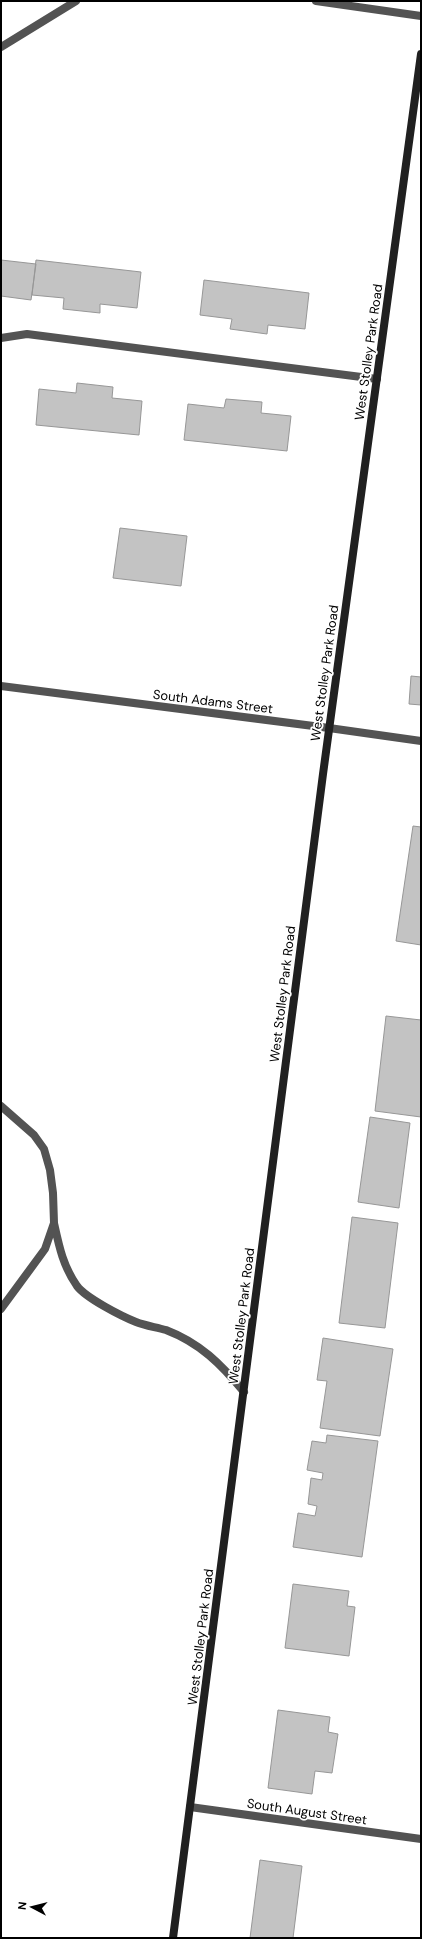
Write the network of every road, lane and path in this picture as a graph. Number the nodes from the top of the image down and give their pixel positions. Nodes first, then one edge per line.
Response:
1 (76, 1) edge
2 (316, 1) edge
3 (421, 16) edge
4 (1, 47) edge
5 (421, 54) edge
6 (1, 338) edge
7 (377, 379) junction
8 (1, 686) edge
9 (329, 728) junction
10 (421, 741) edge
11 (1, 1106) edge
12 (54, 1223) junction
13 (1, 1309) edge
14 (244, 1392) junction
15 (190, 1807) junction
16 (421, 1839) edge
17 (173, 1938) edge

1 - 4 street
2 - 3 street
5 - 7 main road, West Stolley Park Road
6 - 7 street
7 - 9 main road, West Stolley Park Road
8 - 9 street, South Adams Street
9 - 10 street, South Adams Street
9 - 14 main road, West Stolley Park Road
11 - 12 street
12 - 13 street
12 - 14 street
14 - 15 main road, West Stolley Park Road
15 - 16 street, South August Street
15 - 17 main road, West Stolley Park Road

